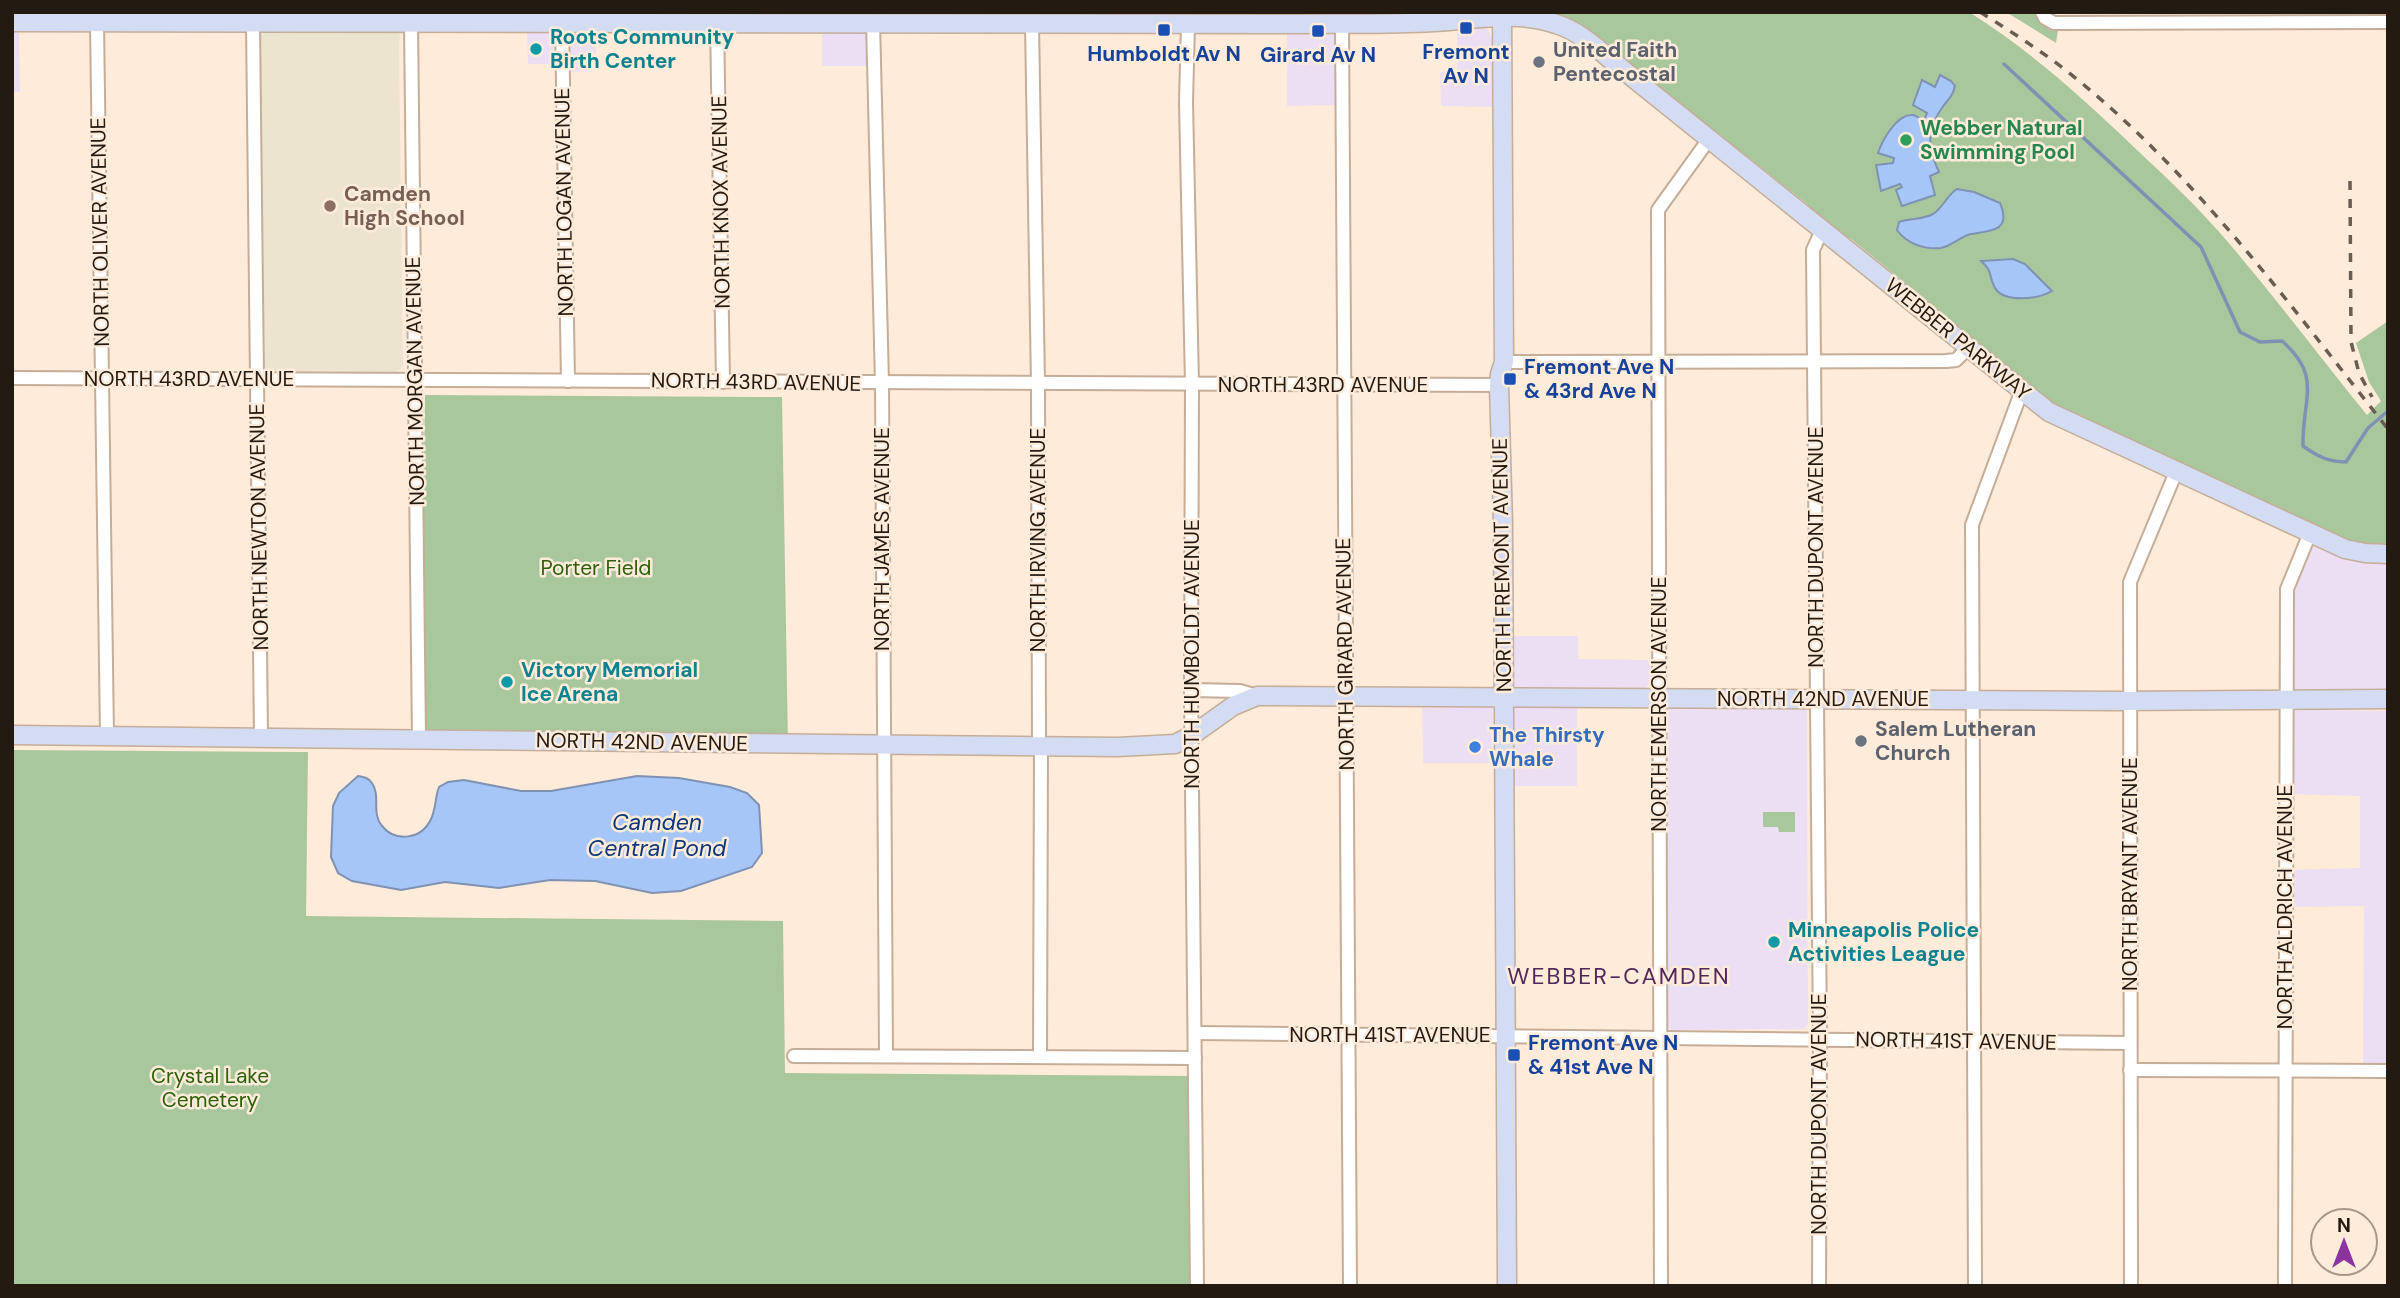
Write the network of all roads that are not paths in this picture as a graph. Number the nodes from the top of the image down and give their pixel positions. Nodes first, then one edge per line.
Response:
1 (1502, 15) edge
2 (2043, 15) edge
3 (795, 17) edge
4 (949, 17) edge
5 (181, 18) edge
6 (335, 18) edge
7 (489, 18) edge
8 (643, 18) edge
9 (1104, 18) edge
10 (2200, 18) edge
11 (23, 19) edge
12 (717, 22) junction
13 (873, 22) junction
14 (2388, 22) edge
15 (97, 23) junction
16 (253, 23) junction
17 (411, 23) junction
18 (562, 23) junction
19 (1188, 23) junction
20 (1342, 23) junction
21 (1032, 24) junction
22 (1709, 139) junction
23 (1822, 230) junction
24 (1969, 348) junction
25 (1504, 362) junction
26 (1658, 362) junction
27 (1814, 362) junction
28 (12, 378) edge
29 (102, 379) junction
30 (256, 379) junction
31 (412, 380) junction
32 (568, 382) junction
33 (723, 382) junction
34 (882, 383) junction
35 (1038, 384) junction
36 (1192, 384) junction
37 (1343, 385) junction
38 (1499, 385) junction
39 (2022, 390) junction
40 (2176, 472) junction
41 (2310, 533) junction
42 (2388, 554) edge
43 (1191, 690) junction
44 (1257, 696) junction
45 (1346, 696) junction
46 (1503, 697) junction
47 (1660, 698) junction
48 (1818, 699) junction
49 (2388, 699) edge
50 (1971, 700) junction
51 (2130, 700) junction
52 (2286, 700) junction
53 (12, 735) edge
54 (107, 736) junction
55 (1191, 736) junction
56 (261, 737) junction
57 (419, 739) junction
58 (884, 744) junction
59 (1039, 746) junction
60 (1195, 1033) junction
61 (1349, 1034) junction
62 (1504, 1036) junction
63 (1660, 1039) junction
64 (1820, 1040) junction
65 (1974, 1041) junction
66 (2130, 1043) junction
67 (794, 1056) dead end
68 (886, 1056) junction
69 (1040, 1056) junction
70 (1195, 1058) junction
71 (2130, 1070) junction
72 (2285, 1070) junction
73 (2388, 1071) edge
74 (1197, 1286) edge
75 (1350, 1286) edge
76 (1507, 1286) edge
77 (1661, 1286) edge
78 (1819, 1286) edge
79 (1975, 1286) edge
80 (2131, 1286) edge
81 (2285, 1286) edge

1 - 20 street, WEBBER PARKWAY
1 - 22 street, WEBBER PARKWAY
1 - 25 street, NORTH FREMONT AVENUE
2 - 10 street
3 - 12 street, WEBBER PARKWAY
3 - 13 street, WEBBER PARKWAY
4 - 13 street, WEBBER PARKWAY
4 - 21 street, WEBBER PARKWAY
5 - 15 street, WEBBER PARKWAY
5 - 16 street, WEBBER PARKWAY
6 - 16 street, WEBBER PARKWAY
6 - 17 street, WEBBER PARKWAY
7 - 17 street, WEBBER PARKWAY
7 - 18 street, WEBBER PARKWAY
8 - 12 street, WEBBER PARKWAY
8 - 18 street, WEBBER PARKWAY
9 - 19 street, WEBBER PARKWAY
9 - 21 street, WEBBER PARKWAY
10 - 14 street
11 - 15 street, WEBBER PARKWAY
12 - 33 street, NORTH KNOX AVENUE
13 - 34 street, NORTH JAMES AVENUE
15 - 29 street, NORTH OLIVER AVENUE
16 - 30 street, NORTH NEWTON AVENUE
17 - 31 street, NORTH MORGAN AVENUE
18 - 32 street, NORTH LOGAN AVENUE
19 - 20 street, WEBBER PARKWAY
19 - 36 street, NORTH HUMBOLDT AVENUE
20 - 37 street, NORTH GIRARD AVENUE
21 - 35 street, NORTH IRVING AVENUE
22 - 23 street, WEBBER PARKWAY
22 - 26 street, NORTH EMERSON AVENUE
23 - 24 street, WEBBER PARKWAY
23 - 27 street, NORTH DUPONT AVENUE
24 - 27 street
24 - 39 street, WEBBER PARKWAY
25 - 26 street
25 - 38 street, NORTH FREMONT AVENUE
26 - 27 street
26 - 47 street, NORTH EMERSON AVENUE
27 - 48 street, NORTH DUPONT AVENUE
28 - 29 street, NORTH 43RD AVENUE
29 - 30 street, NORTH 43RD AVENUE
29 - 54 street, NORTH OLIVER AVENUE
30 - 31 street, NORTH 43RD AVENUE
30 - 56 street, NORTH NEWTON AVENUE
31 - 32 street, NORTH 43RD AVENUE
31 - 57 street, NORTH MORGAN AVENUE
32 - 33 street, NORTH 43RD AVENUE
33 - 34 street, NORTH 43RD AVENUE
34 - 35 street, NORTH 43RD AVENUE
34 - 58 street, NORTH JAMES AVENUE
35 - 36 street, NORTH 43RD AVENUE
35 - 59 street, NORTH IRVING AVENUE
36 - 37 street, NORTH 43RD AVENUE
36 - 43 street, NORTH HUMBOLDT AVENUE
37 - 38 street, NORTH 43RD AVENUE
37 - 45 street, NORTH GIRARD AVENUE
38 - 46 street, NORTH FREMONT AVENUE
39 - 40 street, WEBBER PARKWAY
39 - 50 street
40 - 41 street, WEBBER PARKWAY
40 - 51 street, NORTH BRYANT AVENUE
41 - 42 street, WEBBER PARKWAY
41 - 52 street, NORTH ALDRICH AVENUE
43 - 44 street, NORTH 42ND AVENUE
43 - 55 street, NORTH HUMBOLDT AVENUE
44 - 45 street, NORTH 42ND AVENUE
44 - 55 street, NORTH 42ND AVENUE
45 - 46 street, NORTH 42ND AVENUE
45 - 61 street, NORTH GIRARD AVENUE
46 - 47 street, NORTH 42ND AVENUE
46 - 62 street, NORTH FREMONT AVENUE
47 - 48 street, NORTH 42ND AVENUE
47 - 63 street, NORTH EMERSON AVENUE
48 - 50 street, NORTH 42ND AVENUE
48 - 64 street, NORTH DUPONT AVENUE
49 - 52 street, NORTH 42ND AVENUE
50 - 51 street, NORTH 42ND AVENUE
50 - 65 street
51 - 52 street, NORTH 42ND AVENUE
51 - 66 street, NORTH BRYANT AVENUE
52 - 72 street, NORTH ALDRICH AVENUE
53 - 54 street, NORTH 42ND AVENUE
54 - 56 street, NORTH 42ND AVENUE
55 - 59 street, NORTH 42ND AVENUE
55 - 60 street, NORTH HUMBOLDT AVENUE
56 - 57 street, NORTH 42ND AVENUE
57 - 58 street, NORTH 42ND AVENUE
58 - 59 street, NORTH 42ND AVENUE
58 - 68 street, NORTH JAMES AVENUE
59 - 69 street, NORTH IRVING AVENUE
60 - 61 street, NORTH 41ST AVENUE
60 - 70 street, NORTH HUMBOLDT AVENUE
61 - 62 street, NORTH 41ST AVENUE
61 - 75 street, NORTH GIRARD AVENUE
62 - 63 street, NORTH 41ST AVENUE
62 - 76 street, NORTH FREMONT AVENUE
63 - 64 street, NORTH 41ST AVENUE
63 - 77 street, NORTH EMERSON AVENUE
64 - 65 street, NORTH 41ST AVENUE
64 - 78 street, NORTH DUPONT AVENUE
65 - 66 street, NORTH 41ST AVENUE
65 - 79 street
66 - 71 street, NORTH BRYANT AVENUE
67 - 68 street
68 - 69 street
69 - 70 street
70 - 74 street, NORTH HUMBOLDT AVENUE
71 - 72 street
71 - 80 street, NORTH BRYANT AVENUE
72 - 73 street
72 - 81 street, NORTH ALDRICH AVENUE

